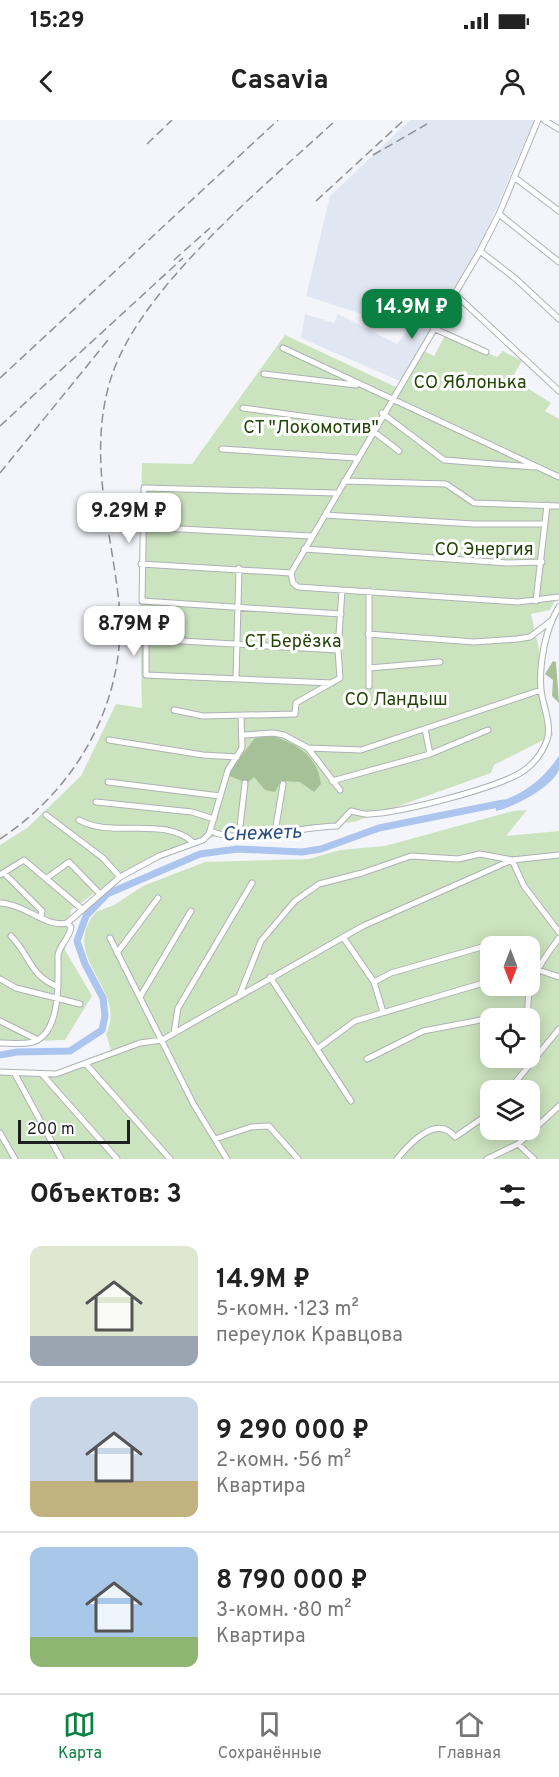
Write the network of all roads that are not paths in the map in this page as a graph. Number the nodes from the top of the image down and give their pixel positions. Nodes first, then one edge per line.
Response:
1 (538, 120) edge
2 (544, 120) edge
3 (559, 129) edge
4 (514, 177) junction
5 (559, 211) edge
6 (499, 214) junction
7 (480, 251) junction
8 (559, 262) edge
9 (455, 294) junction
10 (559, 319) edge
11 (433, 328) junction
12 (283, 348) dead end
13 (486, 352) dead end
14 (264, 374) dead end
15 (361, 385) junction
16 (559, 391) edge
17 (391, 398) junction
18 (243, 408) dead end
19 (382, 413) junction
20 (374, 428) junction
21 (222, 449) dead end
22 (399, 451) dead end
23 (356, 458) junction
24 (536, 467) junction
25 (559, 477) edge
26 (344, 481) junction
27 (336, 493) junction
28 (546, 505) junction
29 (559, 506) edge
30 (325, 515) junction
31 (545, 524) junction
32 (143, 527) junction
33 (311, 536) junction
34 (304, 549) junction
35 (542, 562) junction
36 (141, 564) junction
37 (239, 568) junction
38 (291, 573) junction
39 (342, 590) junction
40 (369, 591) junction
41 (559, 597) edge
42 (536, 601) junction
43 (239, 606) junction
44 (559, 607) edge
45 (341, 614) junction
46 (551, 621) junction
47 (368, 634) junction
48 (238, 643) junction
49 (338, 650) junction
50 (440, 662) dead end
51 (369, 668) junction
52 (237, 679) junction
53 (332, 683) junction
54 (369, 686) dead end
55 (541, 690) junction
56 (174, 710) dead end
57 (241, 716) junction
58 (425, 729) junction
59 (488, 730) dead end
60 (244, 735) junction
61 (109, 740) dead end
62 (308, 748) junction
63 (430, 754) junction
64 (237, 757) junction
65 (332, 781) junction
66 (108, 782) dead end
67 (245, 783) dead end
68 (283, 784) dead end
69 (340, 790) dead end
70 (220, 796) junction
71 (96, 802) dead end
72 (46, 815) dead end
73 (214, 819) junction
74 (79, 820) dead end
75 (211, 831) junction
76 (275, 832) junction
77 (239, 835) junction
78 (194, 843) junction
79 (559, 855) edge
80 (512, 860) junction
81 (2, 874) edge
82 (120, 877) junction
83 (47, 878) junction
84 (252, 884) dead end
85 (99, 893) junction
86 (158, 898) dead end
87 (0, 903) edge
88 (82, 909) junction
89 (191, 911) dead end
90 (41, 917) junction
91 (67, 923) junction
92 (559, 932) edge
93 (11, 936) dead end
94 (343, 937) junction
95 (559, 938) edge
96 (110, 939) dead end
97 (480, 948) edge
98 (117, 953) junction
99 (540, 963) edge
100 (540, 971) edge
101 (270, 977) junction
102 (559, 977) edge
103 (0, 979) edge
104 (375, 982) junction
105 (480, 984) edge
106 (58, 987) junction
107 (240, 994) junction
108 (140, 997) junction
109 (58, 999) junction
110 (80, 1004) dead end
111 (383, 1012) junction
112 (480, 1020) edge
113 (0, 1021) edge
114 (559, 1029) edge
115 (174, 1033) junction
116 (38, 1040) junction
117 (162, 1040) junction
118 (0, 1043) edge
119 (316, 1049) junction
120 (367, 1059) dead end
121 (86, 1064) junction
122 (0, 1072) edge
123 (15, 1074) junction
124 (42, 1074) junction
125 (517, 1080) edge
126 (351, 1101) dead end
127 (559, 1106) edge
128 (480, 1120) edge
129 (0, 1133) edge
130 (215, 1139) junction
131 (518, 1144) junction
132 (15, 1159) edge
133 (61, 1159) edge
134 (117, 1159) edge
135 (170, 1159) edge
136 (227, 1159) edge
137 (298, 1159) edge
138 (398, 1159) edge
139 (487, 1159) edge
140 (534, 1159) edge

1 - 4 street
2 - 3 street
4 - 5 street
4 - 6 street
6 - 7 street
6 - 8 street
7 - 9 street
7 - 10 street
9 - 11 street
9 - 16 street
11 - 13 street
11 - 17 street
12 - 15 street
14 - 15 street
15 - 17 street
17 - 19 street
17 - 24 street
18 - 20 street
19 - 20 street
19 - 24 street
20 - 22 street
20 - 23 street
21 - 23 street
23 - 26 street
24 - 25 street
26 - 27 street
26 - 28 street
27 - 30 street
27 - 32 street
28 - 29 street
28 - 31 street
30 - 31 street
30 - 33 street
31 - 35 street
32 - 33 street
32 - 36 street
33 - 34 street
34 - 35 street
34 - 38 street
35 - 42 street
36 - 37 street
36 - 43 street
37 - 38 street
37 - 43 street
38 - 39 street
39 - 40 street
39 - 45 street
40 - 42 street
40 - 47 street
41 - 42 street
43 - 45 street
43 - 48 street
44 - 46 street
45 - 49 street
46 - 47 street
46 - 55 street
47 - 51 street
48 - 49 street
48 - 52 street
48 - 52 street
49 - 53 street
50 - 51 street
51 - 54 street
52 - 53 street
53 - 57 street
55 - 58 street
55 - 76 street
56 - 57 street
57 - 60 street
58 - 62 street
58 - 63 street
59 - 63 street
60 - 62 street
60 - 64 street
61 - 64 street
62 - 65 street
63 - 65 street
64 - 70 street
65 - 69 street
66 - 70 street
67 - 77 street
68 - 76 street
70 - 73 street
71 - 73 street
72 - 82 street
73 - 75 street
74 - 78 street
75 - 77 street
75 - 78 street
76 - 77 street
78 - 82 street
79 - 80 street
80 - 92 street
80 - 94 street
80 - 107 street
81 - 83 street
81 - 90 street
82 - 85 street
83 - 85 street
83 - 88 street
84 - 115 street
85 - 88 street
86 - 98 street
87 - 90 street
88 - 91 street
89 - 108 street
90 - 91 street
91 - 106 street
93 - 106 street
94 - 101 street
94 - 104 street
95 - 99 street
96 - 98 street
97 - 104 street
98 - 108 street
100 - 102 street
101 - 107 street
101 - 119 street
103 - 109 street
104 - 111 street
105 - 111 street
106 - 109 street
107 - 115 street
108 - 117 street
109 - 110 street
109 - 116 street
111 - 119 street
112 - 120 street
113 - 116 street
114 - 125 street
115 - 117 street
116 - 118 street
117 - 121 street
117 - 130 street
119 - 126 street
121 - 124 street
121 - 135 street
122 - 123 street
123 - 124 street
123 - 133 street
124 - 134 street
127 - 131 street
128 - 138 street
129 - 132 street
130 - 136 street
130 - 137 street
131 - 139 street
131 - 140 street

